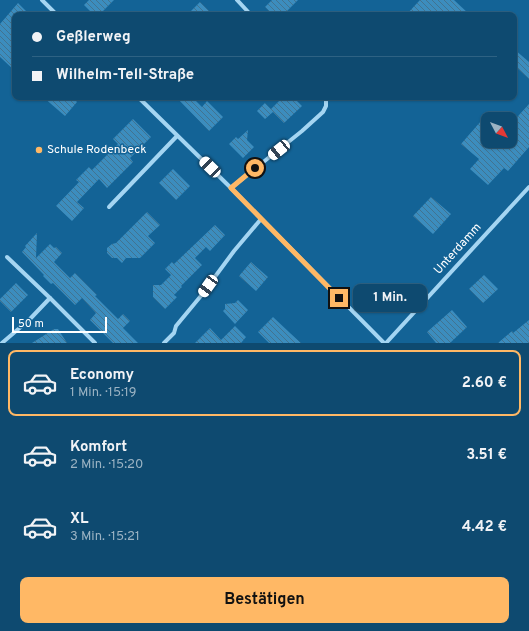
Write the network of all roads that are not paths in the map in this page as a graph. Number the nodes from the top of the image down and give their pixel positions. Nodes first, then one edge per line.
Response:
1 (42, 0) edge
2 (50, 0) edge
3 (237, 0) edge
4 (46, 4) junction
5 (54, 12) edge
6 (248, 12) edge
7 (141, 100) edge
8 (326, 100) edge
9 (177, 136) junction
10 (529, 187) edge
11 (231, 188) junction
12 (109, 207) dead end
13 (261, 219) junction
14 (7, 257) dead end
15 (50, 298) junction
16 (2, 343) edge
17 (95, 343) edge
18 (164, 343) edge
19 (385, 343) edge

1 - 4 street
2 - 4 street
3 - 6 street
4 - 5 street
7 - 9 street
8 - 11 street
9 - 11 street
9 - 12 street
10 - 19 street, Unterdamm
11 - 13 street
13 - 18 street
13 - 19 street
14 - 15 street
15 - 16 street
15 - 17 street

